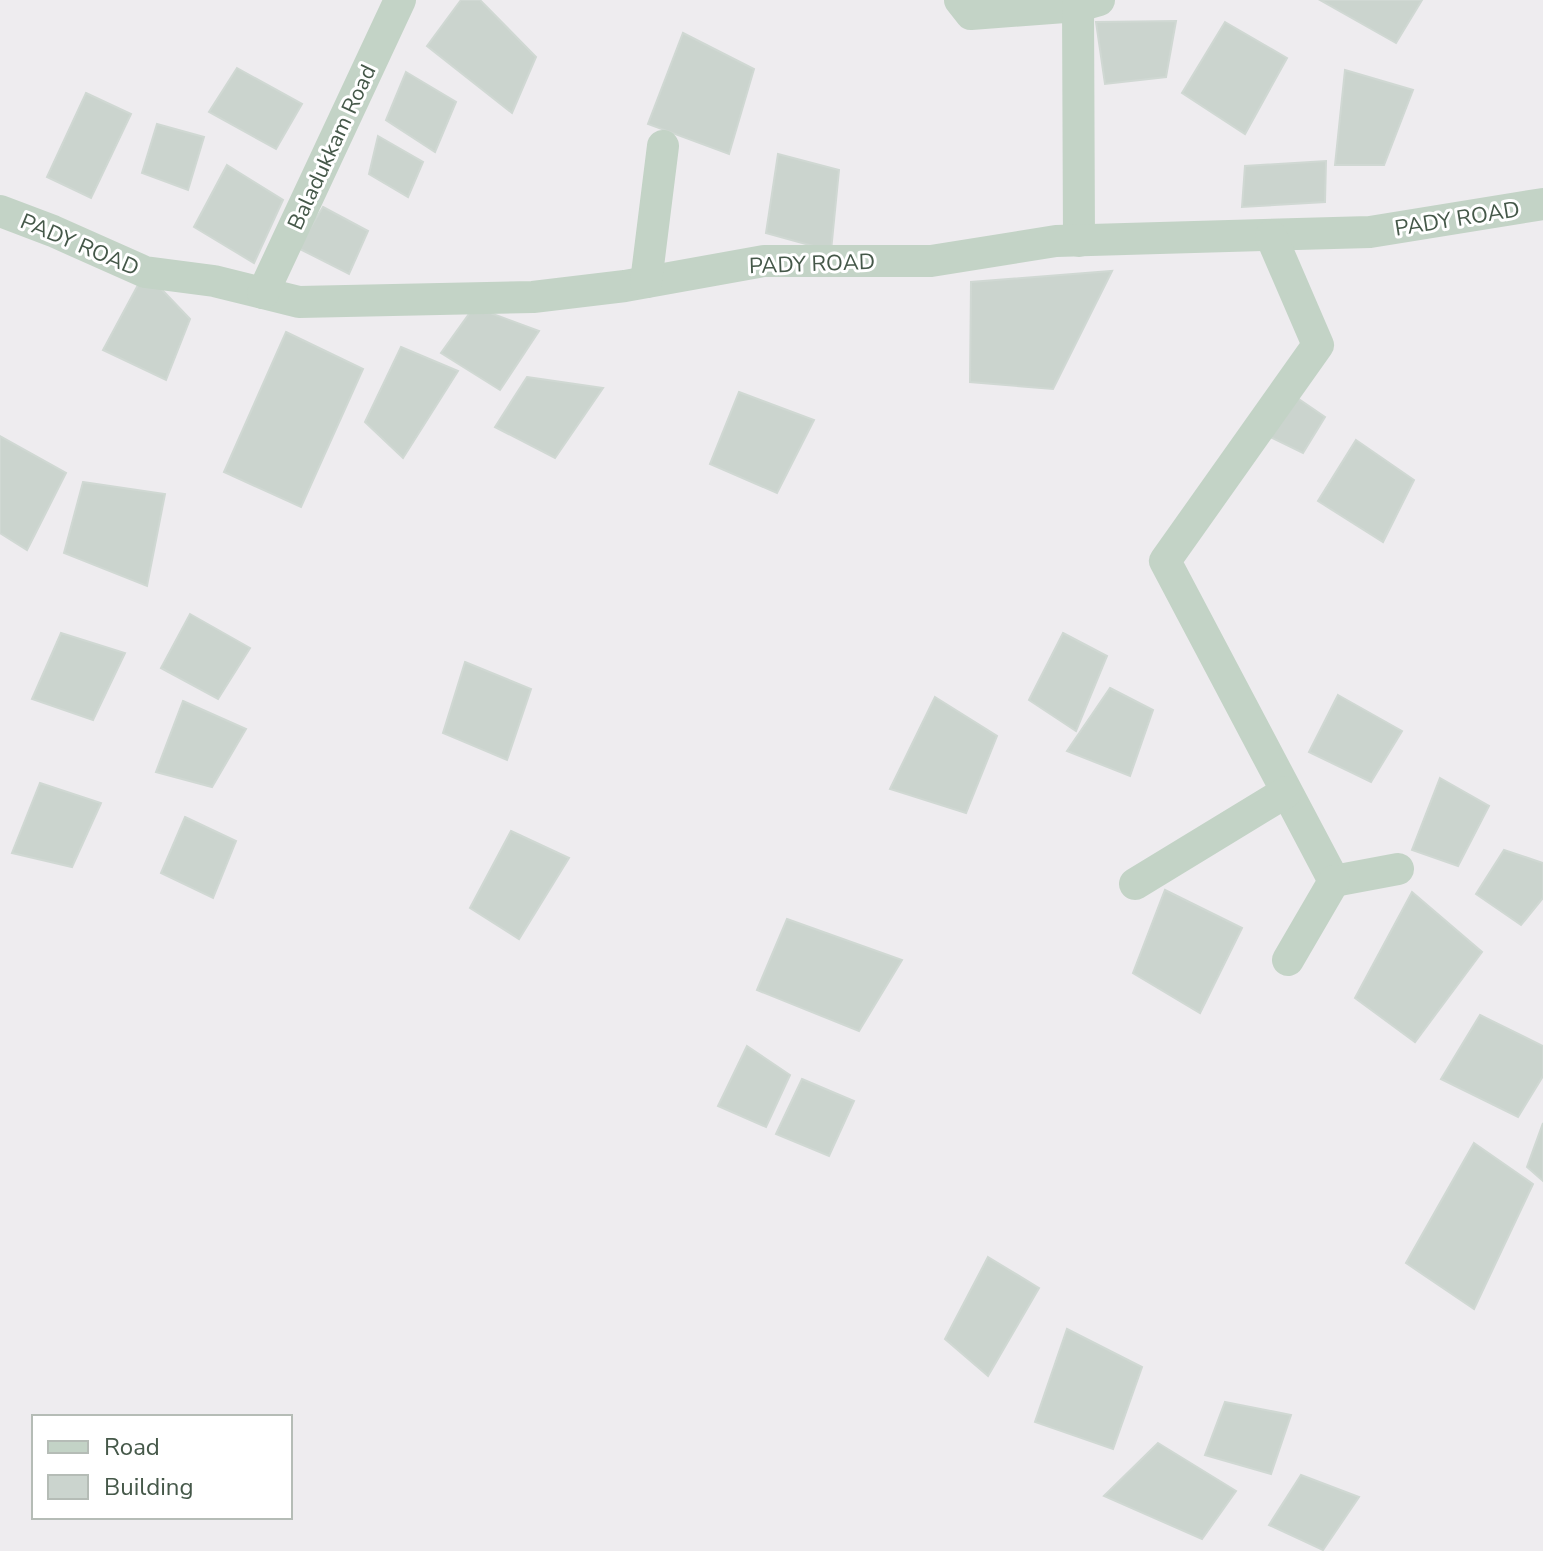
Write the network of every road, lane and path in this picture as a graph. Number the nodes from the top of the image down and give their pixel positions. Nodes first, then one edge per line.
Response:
1 (400, 0) edge
2 (960, 0) edge
3 (1089, 3) edge
4 (663, 146) dead end
5 (1543, 204) edge
6 (0, 211) edge
7 (1271, 236) junction
8 (1079, 241) junction
9 (646, 282) junction
10 (263, 293) junction
11 (1286, 792) junction
12 (1398, 869) dead end
13 (1334, 881) junction
14 (1135, 884) dead end
15 (1288, 960) dead end

1 - 10 street, Baladukkam Road
2 - 3 street
3 - 8 street
4 - 9 street
5 - 7 street, PADY ROAD
6 - 10 street, PADY ROAD
7 - 8 street, PADY ROAD
7 - 11 street
8 - 9 street, PADY ROAD
9 - 10 street, PADY ROAD
11 - 13 street
11 - 14 street
12 - 13 street
13 - 15 street

